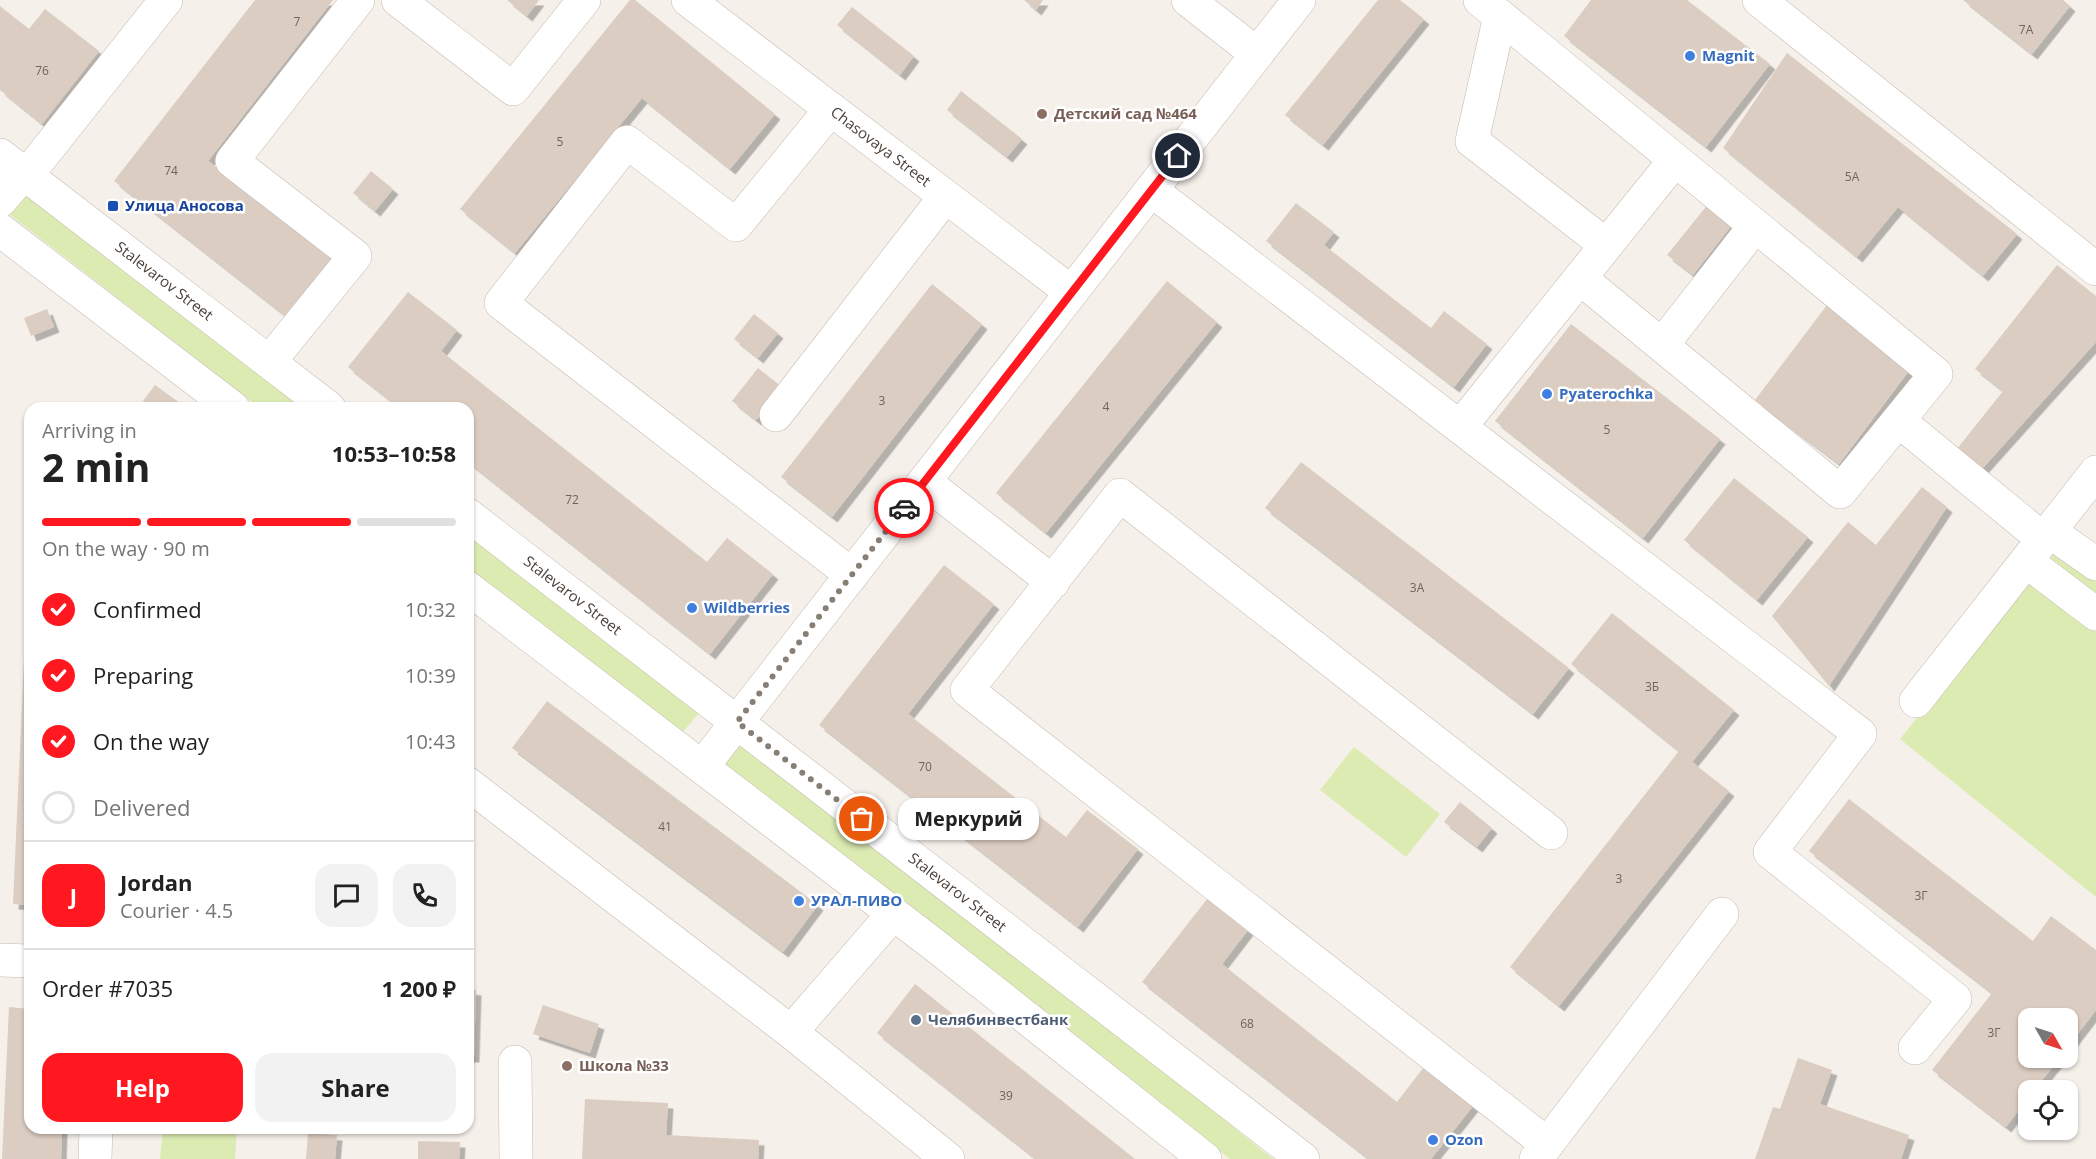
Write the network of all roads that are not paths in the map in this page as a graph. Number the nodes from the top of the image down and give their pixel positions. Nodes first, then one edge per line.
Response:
1 (166, 0) edge
2 (358, 0) edge
3 (398, 0) edge
4 (584, 0) edge
5 (688, 0) edge
6 (1188, 0) edge
7 (1299, 0) edge
8 (1759, 0) edge
9 (1490, 8) edge
10 (1257, 54) junction
11 (831, 109) junction
12 (1675, 160) junction
13 (12, 164) edge
14 (1151, 190) junction
15 (945, 196) junction
16 (0, 201) edge
17 (1755, 226) junction
18 (0, 230) edge
19 (1606, 245) junction
20 (2096, 270) edge
21 (1580, 278) junction
22 (1071, 292) junction
23 (1662, 345) junction
24 (268, 362) junction
25 (223, 402) edge
26 (321, 402) edge
27 (776, 415) dead end
28 (1899, 421) junction
29 (1460, 427) junction
30 (2096, 472) edge
31 (925, 482) junction
32 (474, 520) edge
33 (2040, 544) junction
34 (2096, 564) edge
35 (852, 575) junction
36 (1053, 582) junction
37 (474, 593) edge
38 (2096, 614) edge
39 (1916, 701) dead end
40 (737, 722) junction
41 (702, 767) junction
42 (474, 789) edge
43 (1551, 833) dead end
44 (893, 914) junction
45 (1722, 914) dead end
46 (0, 960) edge
47 (24, 961) edge
48 (791, 1032) junction
49 (1915, 1048) dead end
50 (515, 1062) dead end
51 (96, 1134) edge
52 (1542, 1152) edge
53 (95, 1159) edge
54 (516, 1159) edge
55 (948, 1159) edge
56 (1205, 1159) edge
57 (1303, 1159) edge

1 - 13 street
2 - 24 street
3 - 4 street
5 - 11 street, Chasovaya Street
6 - 10 street
7 - 10 street
8 - 20 street
9 - 12 street
9 - 19 street
10 - 14 street
11 - 15 street, Chasovaya Street
11 - 35 street
12 - 17 street
12 - 19 street
13 - 16 street
13 - 24 street, Stalevarov Street
14 - 22 street
14 - 29 street
15 - 22 street, Chasovaya Street
15 - 27 street
17 - 23 street
17 - 28 street
18 - 25 street
19 - 21 street
21 - 23 street
21 - 29 street
22 - 31 street
23 - 28 street
24 - 26 street, Stalevarov Street
28 - 33 street
29 - 49 street
30 - 33 street
31 - 35 street
31 - 36 street
32 - 40 street, Stalevarov Street
33 - 34 street
33 - 38 street
33 - 39 street
35 - 40 street
36 - 43 street
36 - 52 street
37 - 41 street
40 - 41 street
40 - 57 street, Stalevarov Street
41 - 44 street
42 - 48 street
44 - 48 street
44 - 56 street
45 - 52 street
46 - 47 street
48 - 55 street
50 - 54 street
51 - 53 street

